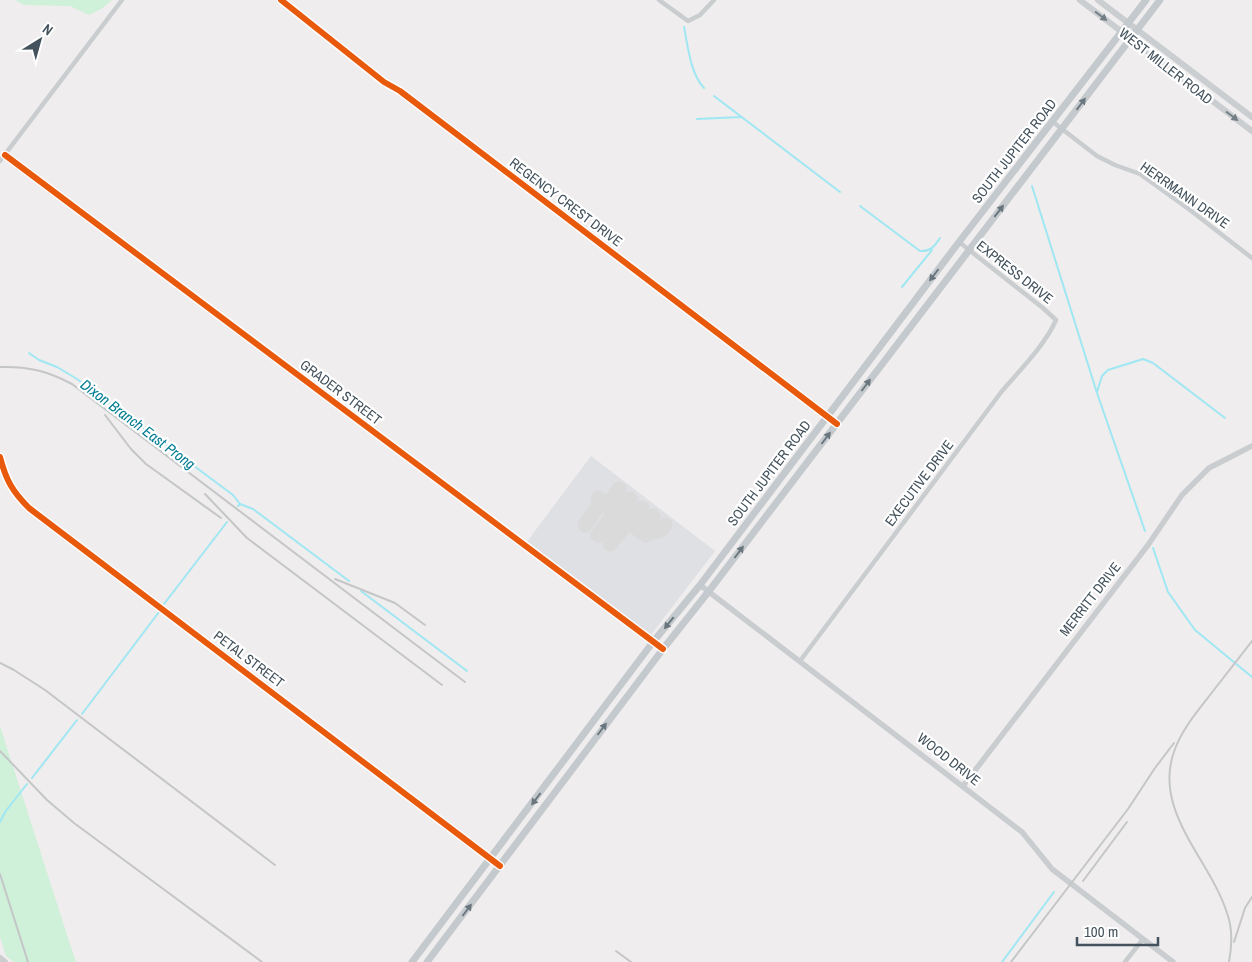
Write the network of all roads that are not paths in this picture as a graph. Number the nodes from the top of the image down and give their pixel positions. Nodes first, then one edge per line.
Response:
1 (122, 0) edge
2 (281, 0) edge
3 (659, 0) edge
4 (714, 0) edge
5 (1080, 0) edge
6 (1098, 0) edge
7 (1146, 0) edge
8 (1160, 0) edge
9 (1129, 22) junction
10 (1137, 29) junction
11 (1122, 31) junction
12 (1130, 38) junction
13 (1252, 117) edge
14 (1053, 122) junction
15 (1062, 128) junction
16 (1252, 131) edge
17 (5, 155) junction
18 (0, 161) edge
19 (959, 242) junction
20 (969, 250) junction
21 (1252, 258) edge
22 (908, 309) junction
23 (918, 317) junction
24 (1056, 320) joint
25 (828, 417) junction
26 (837, 424) junction
27 (1252, 446) edge
28 (0, 457) edge
29 (700, 585) junction
30 (709, 592) junction
31 (653, 642) junction
32 (663, 649) junction
33 (800, 660) junction
34 (964, 786) junction
35 (490, 858) junction
36 (500, 866) junction
37 (440, 924) junction
38 (451, 932) junction
39 (1142, 939) junction
40 (0, 958) edge
41 (5, 962) edge
42 (412, 962) edge
43 (427, 962) edge
44 (1125, 962) edge
45 (1173, 962) edge

1 - 17 street
2 - 25 street, REGENCY CREST DRIVE
3 - 4 street
5 -> 11 main road, WEST MILLER ROAD
6 - 9 main road, WEST MILLER ROAD
7 - 9 main road, SOUTH JUPITER ROAD
8 - 10 main road, SOUTH JUPITER ROAD
9 - 10 main road, WEST MILLER ROAD
9 - 11 main road, SOUTH JUPITER ROAD
10 - 12 main road, SOUTH JUPITER ROAD
10 - 13 main road, WEST MILLER ROAD
11 - 12 main road, WEST MILLER ROAD
11 - 14 main road, SOUTH JUPITER ROAD
15 -> 12 main road, SOUTH JUPITER ROAD
12 -> 16 main road, WEST MILLER ROAD
14 - 15 street, HERRMANN DRIVE
14 - 19 main road, SOUTH JUPITER ROAD
20 -> 15 main road, SOUTH JUPITER ROAD
15 - 21 street, HERRMANN DRIVE
17 - 18 street
17 - 31 street, GRADER STREET
19 - 20 street, EXPRESS DRIVE
19 -> 22 main road, SOUTH JUPITER ROAD
20 - 23 main road, SOUTH JUPITER ROAD
20 - 24 street, EXPRESS DRIVE
22 - 23 main road
22 - 25 main road, SOUTH JUPITER ROAD
26 -> 23 main road, SOUTH JUPITER ROAD
24 - 33 street, EXECUTIVE DRIVE
25 - 26 street, REGENCY CREST DRIVE
25 - 29 main road, SOUTH JUPITER ROAD
30 -> 26 main road, SOUTH JUPITER ROAD
27 - 34 street, MERRITT DRIVE
28 - 35 street, PETAL STREET
29 - 30 street, WOOD DRIVE
29 -> 31 main road, SOUTH JUPITER ROAD
30 - 32 main road, SOUTH JUPITER ROAD
30 - 33 street, WOOD DRIVE
31 - 32 street, GRADER STREET
31 -> 35 main road, SOUTH JUPITER ROAD
36 -> 32 main road, SOUTH JUPITER ROAD
33 - 34 street, WOOD DRIVE
34 - 39 street, WOOD DRIVE
35 - 36 street, PETAL STREET
35 - 37 main road, SOUTH JUPITER ROAD
38 -> 36 main road, SOUTH JUPITER ROAD
37 - 38 main road
37 - 42 main road, SOUTH JUPITER ROAD
38 - 43 main road, SOUTH JUPITER ROAD
39 - 44 street
39 - 45 street, WOOD DRIVE
40 - 41 main road

